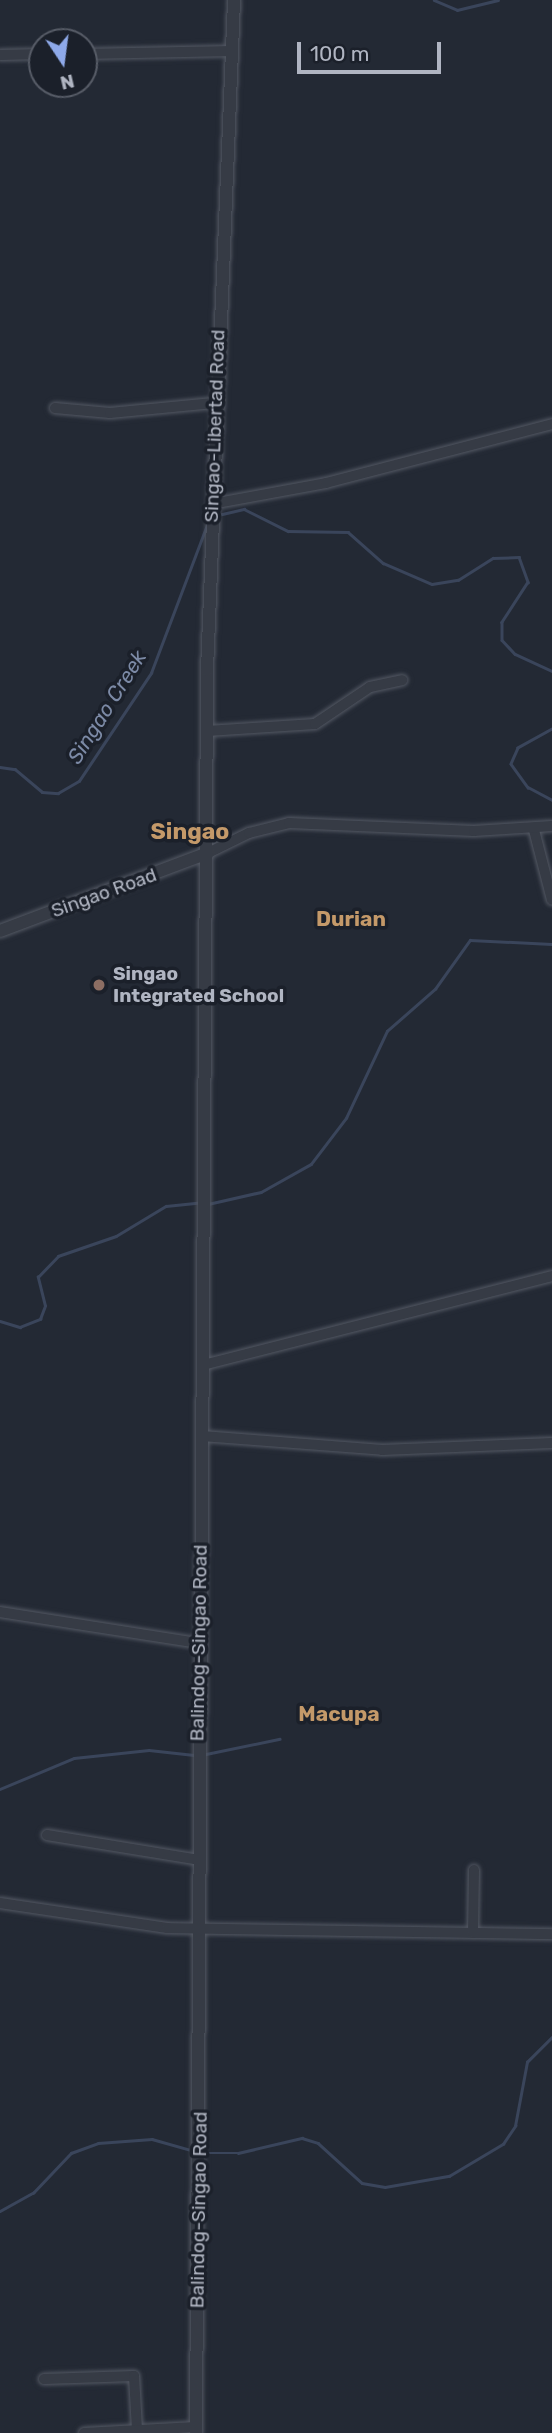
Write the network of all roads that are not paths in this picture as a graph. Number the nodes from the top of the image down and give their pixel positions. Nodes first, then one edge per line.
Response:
1 (234, 0) edge
2 (233, 51) junction
3 (28, 54) edge
4 (98, 54) edge
5 (0, 55) edge
6 (214, 403) junction
7 (55, 408) dead end
8 (552, 424) edge
9 (212, 504) junction
10 (402, 680) dead end
11 (206, 732) junction
12 (552, 827) edge
13 (534, 830) junction
14 (208, 853) junction
15 (548, 870) edge
16 (552, 900) edge
17 (0, 931) edge
18 (552, 1276) edge
19 (202, 1364) junction
20 (202, 1436) junction
21 (552, 1443) edge
22 (0, 1612) edge
23 (199, 1643) junction
24 (47, 1835) dead end
25 (199, 1860) junction
26 (474, 1870) dead end
27 (0, 1903) edge
28 (199, 1929) junction
29 (473, 1933) junction
30 (552, 1934) edge
31 (44, 2379) dead end
32 (137, 2430) junction
33 (196, 2430) edge
34 (84, 2433) edge

1 - 2 street, Singao-Libertad Road
2 - 4 street
2 - 6 street, Singao-Libertad Road
3 - 5 street
6 - 7 street
6 - 9 street, Singao-Libertad Road
8 - 9 street
9 - 11 street, Singao-Libertad Road
10 - 11 street
11 - 14 street, Singao-Libertad Road
12 - 13 street
13 - 14 street
13 - 15 street
14 - 17 street, Singao Road
14 - 19 street, Balindog-Singao Road
15 - 16 street
18 - 19 street
19 - 20 street, Balindog-Singao Road
20 - 21 street
20 - 23 street, Balindog-Singao Road
22 - 23 street
23 - 25 street, Balindog-Singao Road
24 - 25 street
25 - 28 street, Balindog-Singao Road
26 - 29 street
27 - 28 street
28 - 29 street
28 - 33 street, Balindog-Singao Road
29 - 30 street
31 - 32 street
32 - 33 street
32 - 34 street

